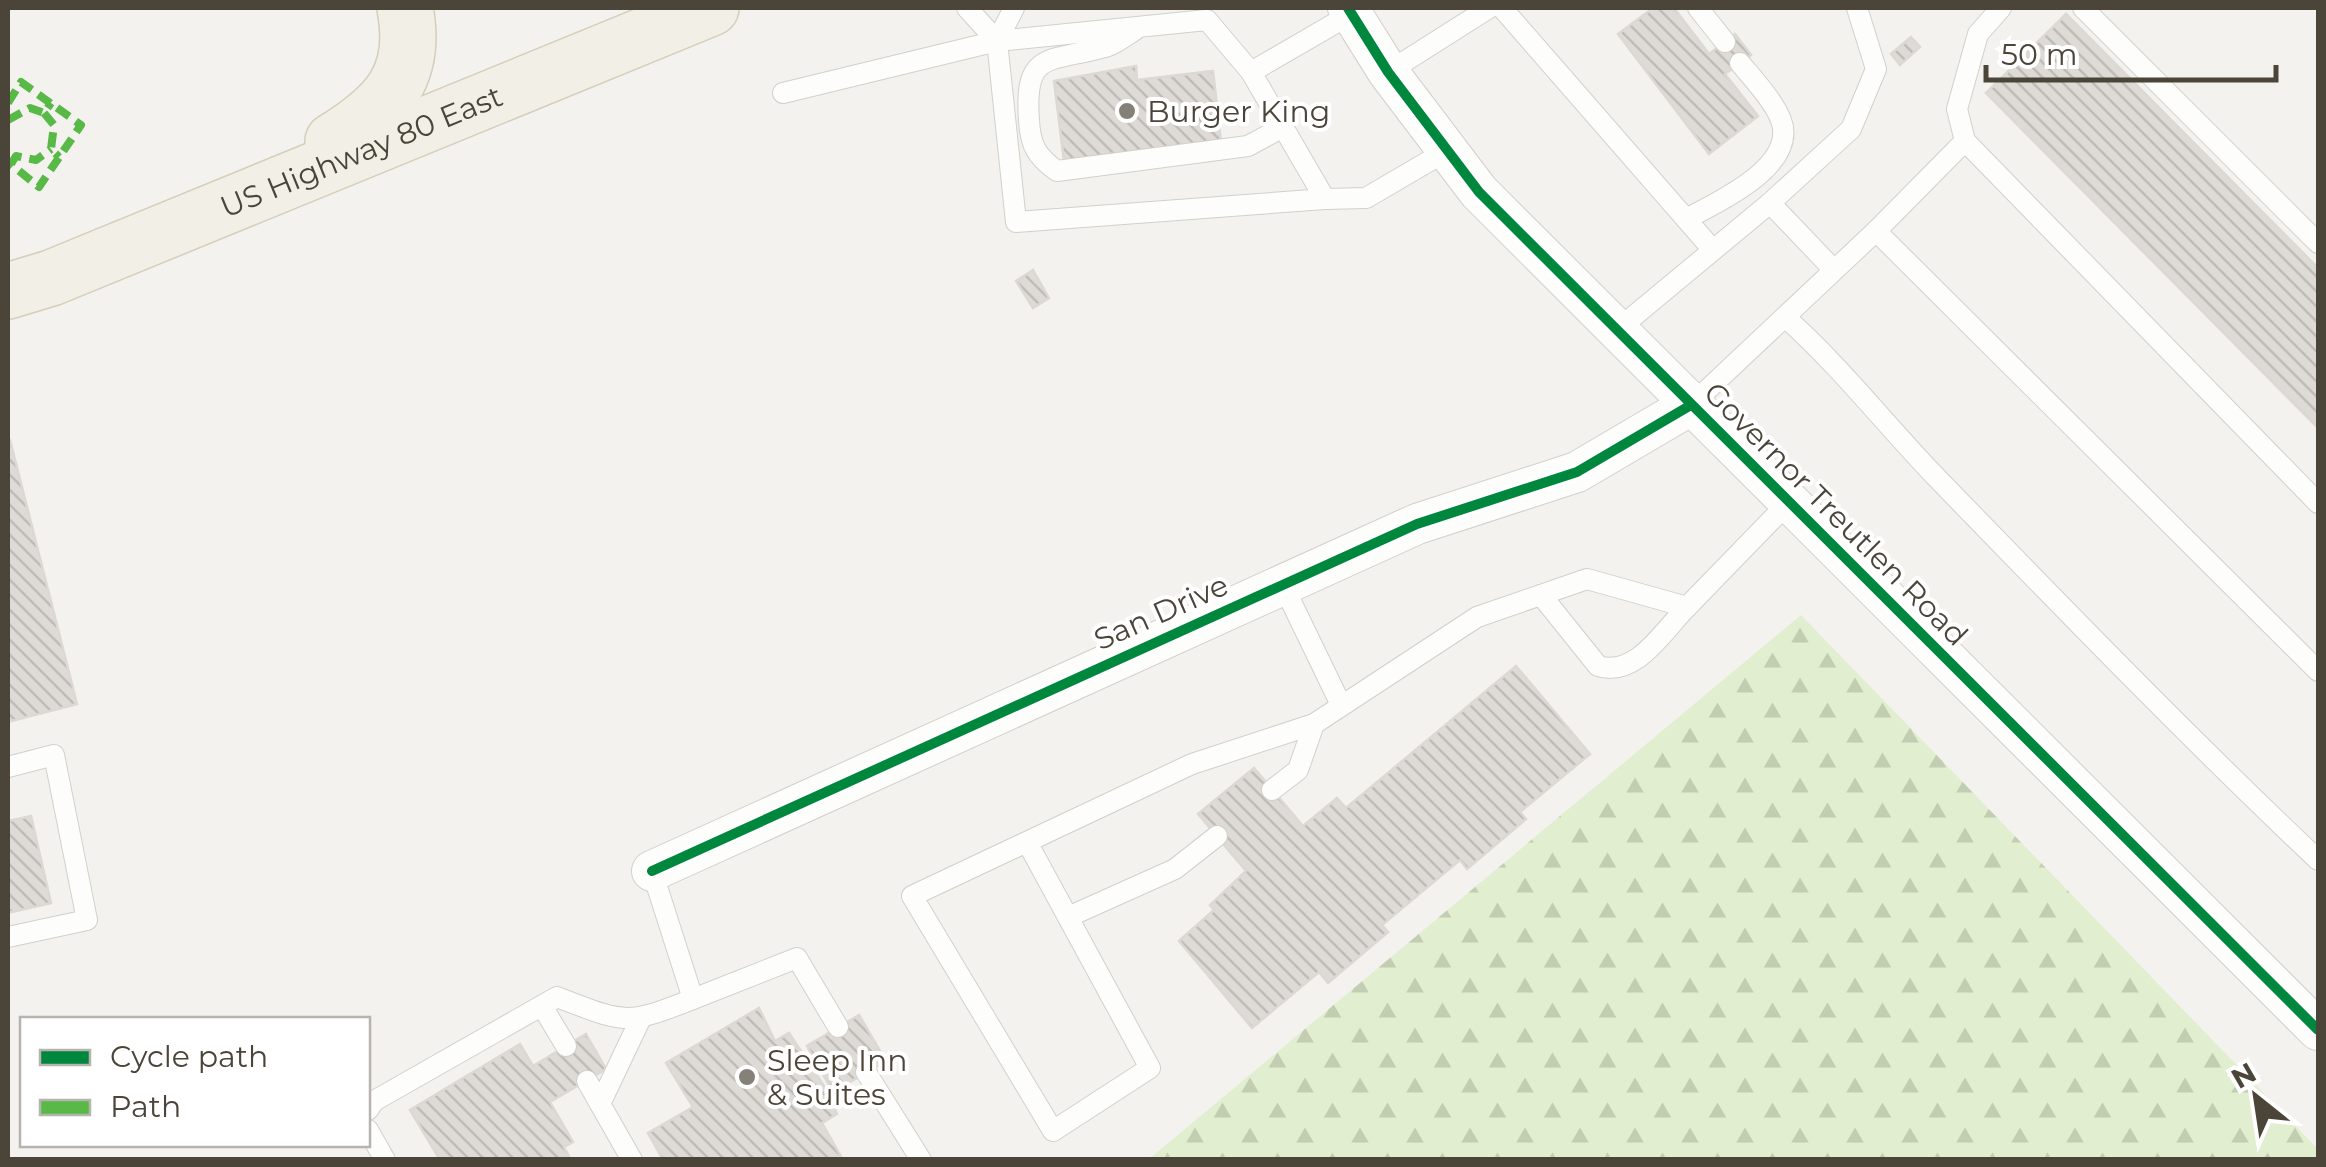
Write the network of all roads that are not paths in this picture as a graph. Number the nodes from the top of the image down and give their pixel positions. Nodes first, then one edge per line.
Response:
1 (404, 8) edge
2 (711, 8) edge
3 (967, 8) edge
4 (1014, 8) edge
5 (1489, 8) edge
6 (1502, 8) edge
7 (1698, 8) edge
8 (1858, 8) edge
9 (2001, 8) edge
10 (2084, 8) edge
11 (1349, 11) edge
12 (1141, 26) junction
13 (997, 41) junction
14 (1724, 42) dead end
15 (1740, 63) dead end
16 (1250, 72) junction
17 (1388, 72) junction
18 (783, 92) dead end
19 (1283, 127) junction
20 (1965, 141) junction
21 (1448, 150) junction
22 (242, 198) junction
23 (1326, 198) junction
24 (1770, 203) junction
25 (1686, 219) junction
26 (1876, 231) junction
27 (2318, 244) edge
28 (1713, 250) junction
29 (1834, 270) junction
30 (8, 291) edge
31 (1785, 317) junction
32 (1617, 330) junction
33 (1692, 405) junction
34 (1789, 502) junction
35 (2318, 503) edge
36 (1282, 584) junction
37 (1540, 595) junction
38 (1687, 606) junction
39 (2318, 672) edge
40 (1341, 705) junction
41 (1314, 724) junction
42 (8, 768) edge
43 (1272, 790) dead end
44 (1216, 836) dead end
45 (1027, 842) junction
46 (2318, 860) edge
47 (652, 871) joint
48 (1068, 917) junction
49 (8, 937) edge
50 (693, 999) junction
51 (542, 1006) junction
52 (640, 1020) junction
53 (838, 1028) dead end
54 (2318, 1030) edge
55 (566, 1046) dead end
56 (866, 1072) dead end
57 (586, 1081) dead end
58 (600, 1104) junction
59 (370, 1107) edge
60 (370, 1134) edge
61 (385, 1160) edge
62 (632, 1160) edge
63 (921, 1160) edge

1 - 22 main road
2 - 22 main road, US Highway 80 East
3 - 13 lane
4 - 13 lane
5 - 17 lane
6 - 25 lane
7 - 14 lane
8 - 24 lane
9 - 20 lane
10 - 27 lane
11 - 16 lane
11 - 17 street, Governor Treutlen Road
12 - 13 lane
12 - 16 lane
12 - 19 lane
13 - 18 lane
13 - 23 lane
15 - 25 lane
16 - 19 lane
17 - 21 street, Governor Treutlen Road
19 - 23 lane
20 - 26 lane
20 - 35 lane
21 - 23 lane
21 - 32 street, Governor Treutlen Road
22 - 30 main road, US Highway 80 East
24 - 28 lane
24 - 29 lane
25 - 28 lane
26 - 29 lane
26 - 39 lane
28 - 32 lane
29 - 31 lane
31 - 33 lane
31 - 46 lane
32 - 33 street, Governor Treutlen Road
33 - 34 street, Governor Treutlen Road
33 - 36 street, San Drive
34 - 38 lane
34 - 54 street, Governor Treutlen Road
36 - 40 lane
36 - 47 street, San Drive
37 - 38 lane
37 - 38 lane
37 - 40 lane
40 - 41 lane
41 - 43 lane
41 - 45 lane
42 - 49 lane
44 - 48 lane
45 - 48 lane
45 - 48 lane
47 - 50 lane
50 - 52 lane
50 - 53 lane
51 - 52 lane
51 - 55 lane
51 - 59 lane
52 - 58 lane
56 - 63 lane
57 - 58 lane
58 - 62 lane
60 - 61 lane

